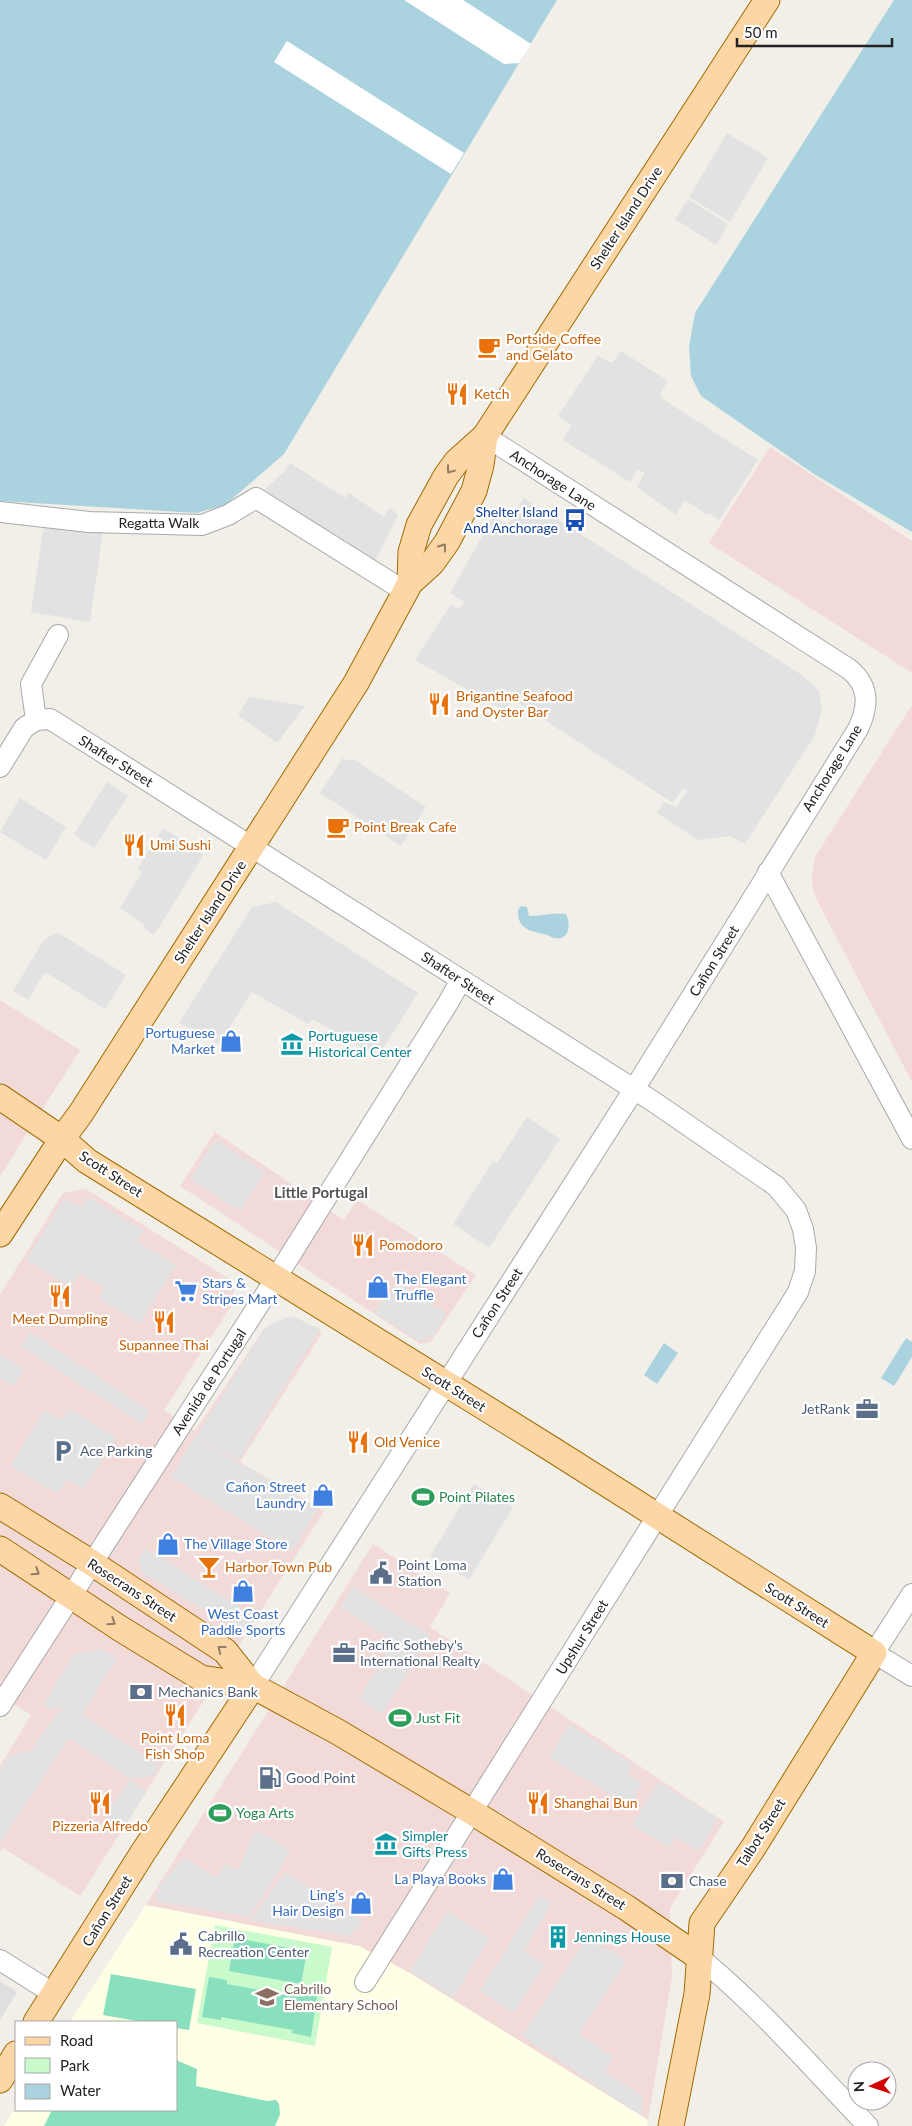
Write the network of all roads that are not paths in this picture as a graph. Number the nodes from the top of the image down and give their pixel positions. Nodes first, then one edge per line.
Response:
1 (767, 0) edge
2 (485, 436) junction
3 (0, 512) edge
4 (408, 588) junction
5 (58, 634) dead end
6 (36, 720) junction
7 (0, 766) edge
8 (251, 848) junction
9 (768, 872) junction
10 (461, 980) junction
11 (634, 1090) junction
12 (0, 1097) edge
13 (62, 1139) junction
14 (912, 1139) edge
15 (0, 1234) edge
16 (276, 1278) junction
17 (798, 1292) joint
18 (445, 1384) junction
19 (0, 1506) edge
20 (658, 1516) junction
21 (0, 1549) edge
22 (92, 1563) junction
23 (912, 1594) edge
24 (71, 1595) junction
25 (874, 1653) junction
26 (912, 1676) edge
27 (253, 1686) junction
28 (0, 1706) edge
29 (472, 1812) junction
30 (700, 1958) junction
31 (0, 1960) edge
32 (365, 1982) dead end
33 (54, 1994) junction
34 (37, 2021) edge
35 (15, 2056) edge
36 (0, 2080) edge
37 (671, 2126) edge
38 (868, 2126) edge

1 - 2 main road, Shelter Island Drive
2 - 4 main road, Shelter Island Drive
2 - 9 street, Anchorage Lane
3 - 4 street, Regatta Walk
4 - 8 main road, Shelter Island Drive
5 - 6 street
6 - 7 street
6 - 8 street, Shafter Street
8 - 10 street, Shafter Street
8 - 13 main road, Shelter Island Drive
9 - 11 street, Cañon Street
9 - 14 street
10 - 11 street, Shafter Street
10 - 16 street, Avenida de Portugal
11 - 17 street, Shafter Street
11 - 18 street, Cañon Street
12 - 13 main road, Scott Street
13 - 15 main road, Shelter Island Drive
13 - 16 main road, Scott Street
16 - 18 main road, Scott Street
16 - 22 street, Avenida de Portugal
17 - 20 street, Upshur Street
18 - 20 main road, Scott Street
18 - 27 street, Cañon Street
19 - 22 main road, Rosecrans Street
20 - 25 main road, Scott Street
20 - 29 street, Upshur Street
21 -> 24 main road, Rosecrans Street
22 - 24 street, Avenida de Portugal
27 -> 22 main road, Rosecrans Street
23 - 25 street, Talbot Street
24 -> 27 main road, Rosecrans Street
24 - 28 street, Avenida de Portugal
25 - 26 street, Scott Street
25 - 30 main road, Talbot Street
27 - 29 main road, Rosecrans Street
27 - 33 main road, Cañon Street
29 - 30 main road, Rosecrans Street
29 - 32 street, Upshur Street
30 - 37 main road, Talbot Street
30 - 38 street, Rosecrans Street
31 - 33 street
33 - 34 main road, Cañon Street
35 - 36 main road

